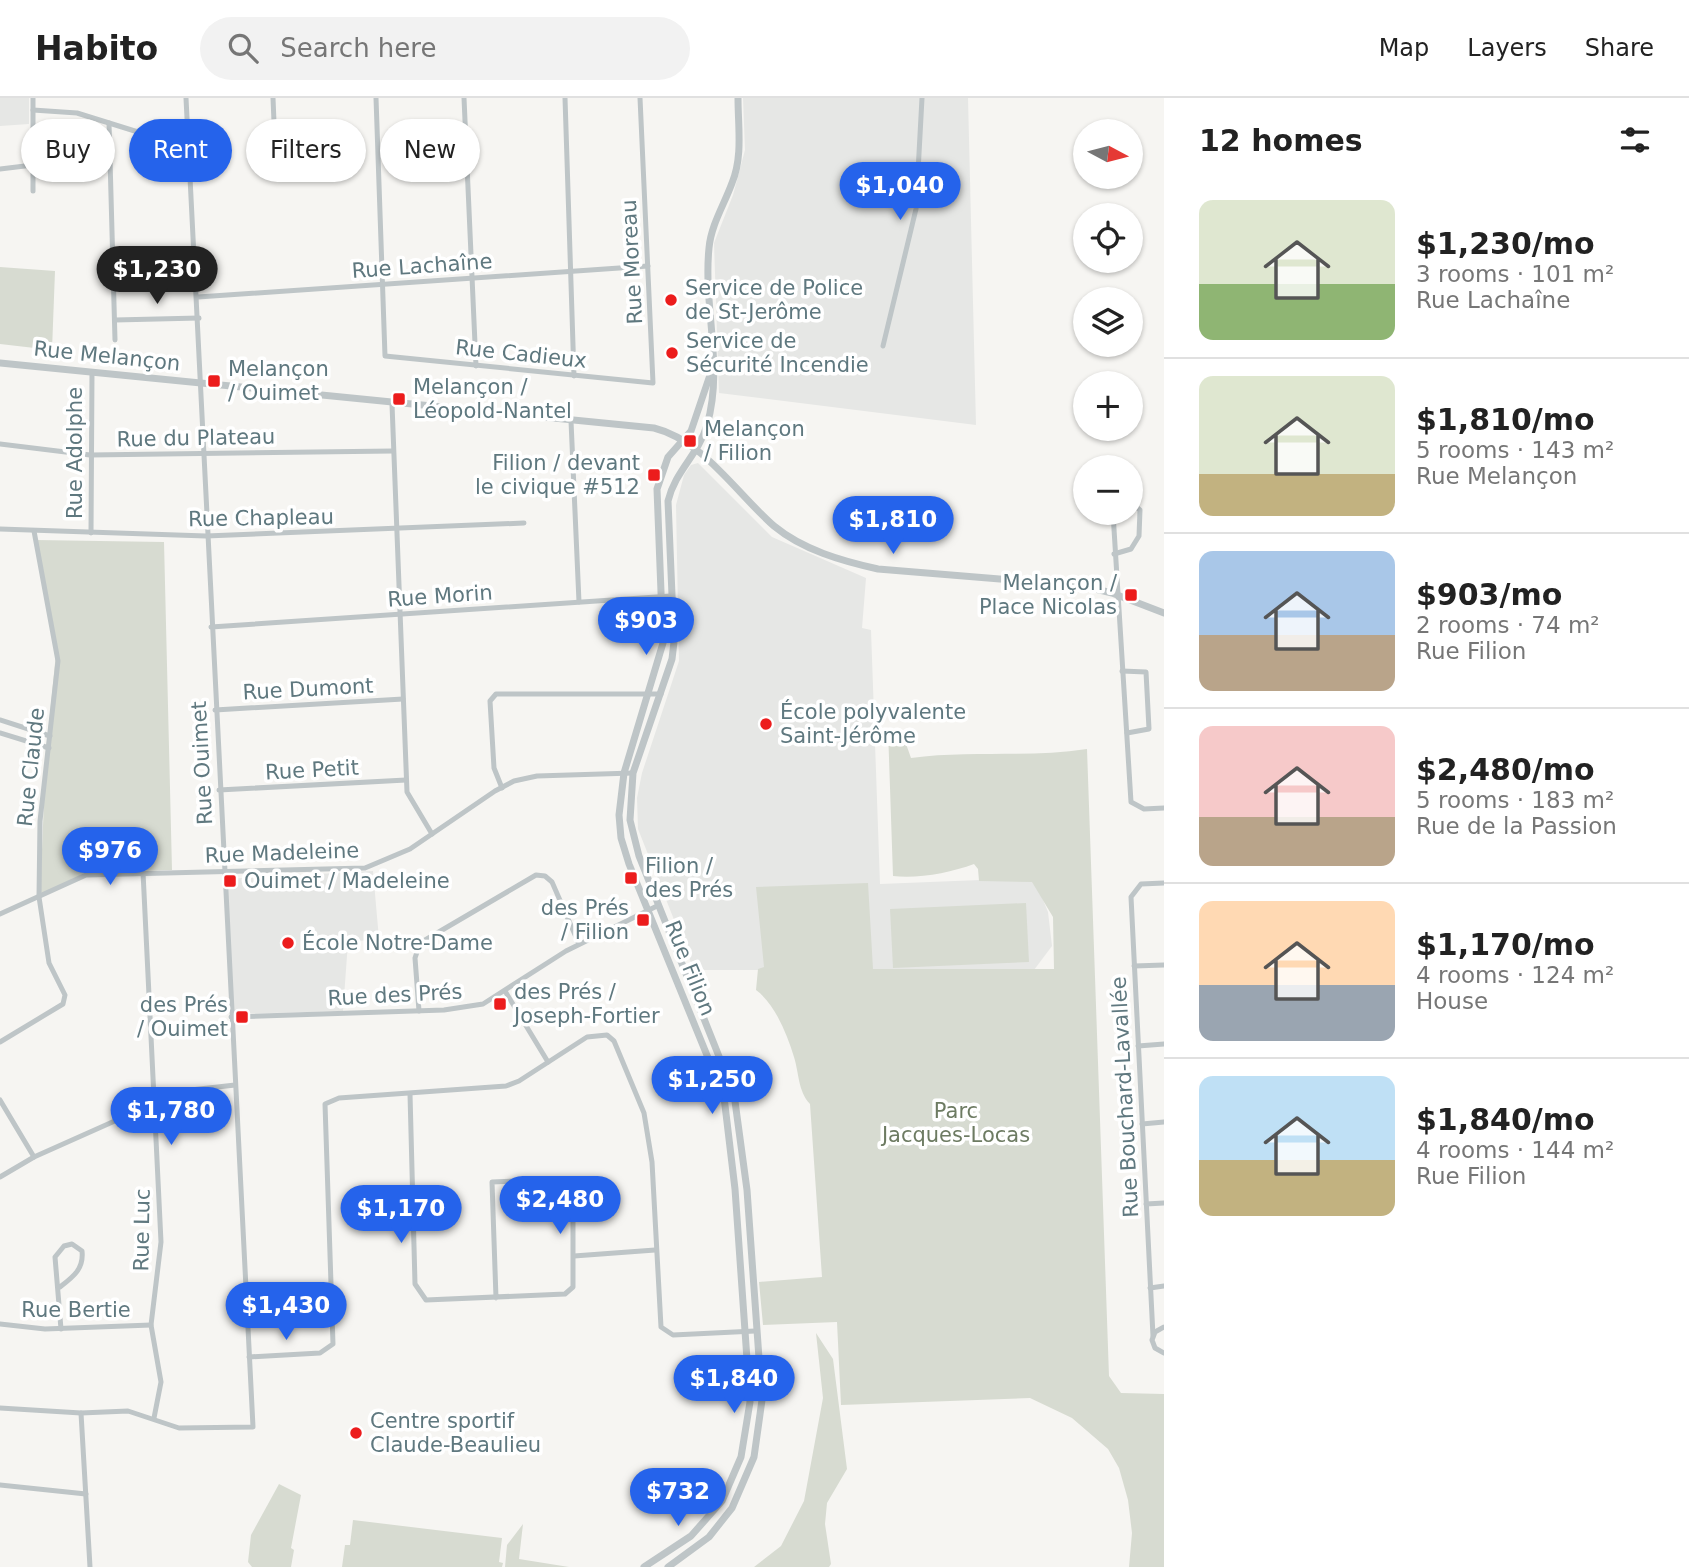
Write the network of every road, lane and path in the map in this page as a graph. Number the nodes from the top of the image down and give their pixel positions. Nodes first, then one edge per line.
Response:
1 (33, 98) edge
2 (186, 98) edge
3 (273, 98) edge
4 (376, 98) edge
5 (464, 98) edge
6 (565, 98) edge
7 (640, 98) edge
8 (738, 98) edge
9 (922, 98) edge
10 (33, 110) junction
11 (33, 119) edge
12 (96, 119) edge
13 (187, 119) edge
14 (274, 119) edge
15 (275, 146) joint
16 (21, 166) edge
17 (0, 169) edge
18 (33, 182) edge
19 (111, 182) edge
20 (191, 182) edge
21 (33, 191) dead end
22 (648, 267) junction
23 (571, 272) junction
24 (472, 278) junction
25 (383, 284) junction
26 (198, 297) junction
27 (199, 318) junction
28 (115, 320) junction
29 (115, 340) dead end
30 (883, 346) dead end
31 (712, 360) junction
32 (0, 363) edge
33 (476, 366) junction
34 (92, 372) junction
35 (574, 376) junction
36 (653, 383) joint
37 (200, 384) junction
38 (392, 404) junction
39 (571, 421) junction
40 (682, 441) junction
41 (0, 444) edge
42 (393, 451) junction
43 (696, 451) junction
44 (90, 455) junction
45 (202, 455) junction
46 (523, 523) dead end
47 (1113, 525) edge
48 (1139, 525) edge
49 (0, 529) edge
50 (396, 530) junction
51 (34, 531) junction
52 (91, 533) junction
53 (206, 536) junction
54 (1114, 554) junction
55 (1118, 595) junction
56 (662, 596) junction
57 (671, 596) junction
58 (579, 602) junction
59 (1164, 613) edge
60 (400, 614) junction
61 (211, 627) junction
62 (1122, 671) junction
63 (649, 693) junction
64 (661, 694) junction
65 (403, 699) junction
66 (215, 710) junction
67 (0, 720) edge
68 (0, 733) edge
69 (1126, 733) junction
70 (50, 736) junction
71 (49, 748) junction
72 (624, 773) junction
73 (633, 773) junction
74 (406, 780) junction
75 (502, 788) junction
76 (219, 790) junction
77 (1164, 808) edge
78 (432, 834) junction
79 (634, 839) junction
80 (621, 841) junction
81 (223, 871) junction
82 (143, 872) junction
83 (1164, 883) edge
84 (39, 897) junction
85 (660, 904) junction
86 (647, 909) junction
87 (0, 914) edge
88 (579, 944) junction
89 (1164, 965) edge
90 (1134, 966) junction
91 (505, 991) junction
92 (419, 1011) junction
93 (231, 1017) junction
94 (0, 1042) edge
95 (1164, 1044) edge
96 (1138, 1046) junction
97 (548, 1062) junction
98 (235, 1085) junction
99 (410, 1094) junction
100 (734, 1094) junction
101 (724, 1097) junction
102 (0, 1100) edge
103 (156, 1103) junction
104 (1164, 1122) edge
105 (1142, 1124) junction
106 (34, 1157) junction
107 (0, 1177) edge
108 (1164, 1203) edge
109 (1146, 1204) junction
110 (655, 1250) junction
111 (574, 1256) junction
112 (1164, 1286) edge
113 (60, 1287) junction
114 (1150, 1287) junction
115 (496, 1298) junction
116 (0, 1324) edge
117 (151, 1325) junction
118 (1164, 1327) edge
119 (61, 1329) junction
120 (746, 1330) junction
121 (755, 1331) junction
122 (1153, 1336) junction
123 (1164, 1353) edge
124 (249, 1357) junction
125 (0, 1408) edge
126 (80, 1413) junction
127 (154, 1418) junction
128 (0, 1485) edge
129 (86, 1494) junction
130 (90, 1567) edge
131 (644, 1567) edge
132 (668, 1567) edge

1 - 10 street
2 - 13 street, Rue Ouimet
3 - 14 street
4 - 25 street
5 - 24 street
6 - 23 street
7 - 22 street, Rue Moreau
8 - 31 street, Rue Filion
9 - 30 street
10 - 11 street
10 - 12 street
15 - 15 street
16 - 17 street
18 - 21 street
19 - 28 street
20 - 26 street, Rue Ouimet
22 - 23 street, Rue Lachaîne
22 - 36 street, Rue Moreau
23 - 24 street, Rue Lachaîne
23 - 35 street
24 - 25 street, Rue Lachaîne
24 - 33 street
25 - 26 street, Rue Lachaîne
25 - 33 street, Rue Cadieux
26 - 27 street, Rue Ouimet
27 - 28 street
27 - 37 street, Rue Ouimet
28 - 29 street
31 - 40 street, Rue Filion
31 - 43 street, Rue Filion
32 - 34 street, Rue Melançon
33 - 35 street, Rue Cadieux
34 - 37 street, Rue Melançon
34 - 44 street, Rue Adolphe
35 - 36 street, Rue Cadieux
37 - 38 street, Rue Melançon
37 - 45 street, Rue Ouimet
38 - 39 street, Rue Melançon
38 - 42 street
39 - 40 street, Rue Melançon
39 - 58 street
40 - 43 street, Rue Melançon
40 - 56 street, Rue Filion
41 - 44 street, Rue du Plateau
42 - 45 street, Rue du Plateau
42 - 50 street
43 - 55 street, Rue Melançon
43 - 57 street, Rue Filion
44 - 45 street, Rue du Plateau
44 - 52 street, Rue Adolphe
45 - 53 street, Rue Ouimet
46 - 50 street, Rue Chapleau
47 - 54 street
48 - 54 street
49 - 51 street, Rue Chapleau
50 - 53 street, Rue Chapleau
50 - 60 street
51 - 52 street, Rue Chapleau
51 - 70 street, Rue Claude
52 - 53 street, Rue Chapleau
53 - 61 street, Rue Ouimet
54 - 55 street
55 - 59 street, Rue Melançon
55 - 62 street
56 - 57 street, Rue Morin
56 - 58 street, Rue Morin
56 - 63 street, Rue Filion
57 - 64 street, Rue Filion
58 - 60 street, Rue Morin
60 - 61 street, Rue Morin
60 - 65 street
61 - 66 street, Rue Ouimet
62 - 69 street
62 - 69 street
63 - 64 street
63 - 72 street, Rue Filion
63 - 75 street
64 - 73 street, Rue Filion
65 - 66 street, Rue Dumont
65 - 74 street
66 - 76 street, Rue Ouimet
67 - 70 street
68 - 71 street
69 - 77 street
70 - 71 street, Rue Claude
71 - 84 street, Rue Claude
72 - 73 street, Rue Madeleine
72 - 75 street, Rue Madeleine
72 - 80 street, Rue Filion
73 - 79 street, Rue Filion
74 - 76 street, Rue Petit
74 - 78 street
75 - 78 street, Rue Madeleine
76 - 81 street, Rue Ouimet
78 - 81 street, Rue Madeleine
79 - 80 street
79 - 85 street, Rue Filion
80 - 86 street, Rue Filion
81 - 82 street, Rue Madeleine
81 - 93 street, Rue Ouimet
82 - 84 street, Rue Madeleine
82 - 103 street, Rue Luc
83 - 90 street, Rue Bouchard-Lavallée
84 - 87 street, Rue Madeleine
84 - 94 street, Rue Claude
85 - 86 street, Rue des Prés
85 - 100 street, Rue Filion
86 - 88 street, Rue des Prés
86 - 101 street, Rue Filion
88 - 91 street, Rue des Prés
88 - 92 street
89 - 90 street
90 - 96 street, Rue Bouchard-Lavallée
91 - 92 street, Rue des Prés
91 - 97 street
92 - 93 street, Rue des Prés
93 - 98 street, Rue Ouimet
95 - 96 street
96 - 105 street, Rue Bouchard-Lavallée
97 - 99 street
97 - 110 street
98 - 103 street
98 - 124 street, Rue Ouimet
99 - 115 street
99 - 124 street
100 - 101 street
100 - 121 street, Rue Filion
101 - 120 street, Rue Filion
102 - 106 street
103 - 106 street
103 - 117 street, Rue Luc
104 - 105 street
105 - 109 street, Rue Bouchard-Lavallée
106 - 107 street
108 - 109 street
109 - 114 street, Rue Bouchard-Lavallée
110 - 111 street
110 - 120 street
111 - 115 street
111 - 115 street
112 - 114 street
113 - 113 street
113 - 119 street
114 - 122 street, Rue Bouchard-Lavallée
116 - 119 street, Rue Bertie
117 - 119 street, Rue Bertie
117 - 127 street, Rue Luc
118 - 122 street
120 - 121 street
120 - 131 street, Rue Filion
121 - 132 street, Rue Filion
122 - 123 street, Rue Bouchard-Lavallée
124 - 127 street, Rue Ouimet
125 - 126 street
126 - 127 street
126 - 129 street
128 - 129 street
129 - 130 street

